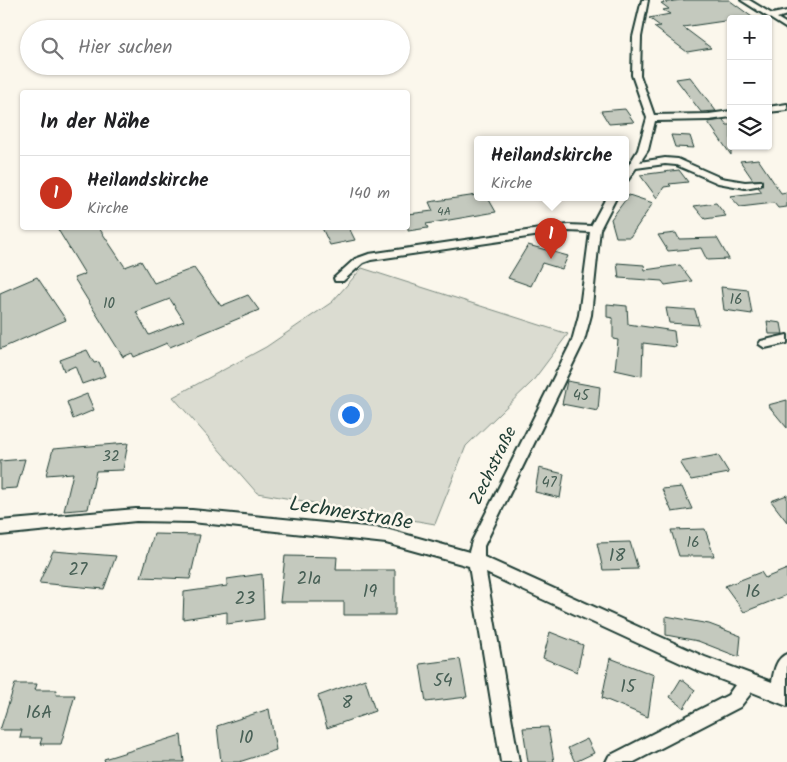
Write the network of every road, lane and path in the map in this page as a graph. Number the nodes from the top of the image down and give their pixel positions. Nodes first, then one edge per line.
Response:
1 (645, 0) edge
2 (744, 0) edge
3 (787, 13) edge
4 (767, 15) edge
5 (772, 17) edge
6 (772, 18) edge
7 (787, 27) edge
8 (787, 106) edge
9 (772, 109) edge
10 (727, 115) edge
11 (651, 118) junction
12 (635, 165) junction
13 (629, 173) edge
14 (758, 183) dead end
15 (609, 201) edge
16 (595, 229) junction
17 (339, 278) dead end
18 (787, 339) edge
19 (765, 344) dead end
20 (0, 528) edge
21 (476, 561) junction
22 (787, 662) edge
23 (749, 682) junction
24 (783, 695) edge
25 (510, 762) edge
26 (615, 762) edge

1 - 11 street
2 - 4 street
3 - 5 street
6 - 7 street
8 - 9 street
10 - 11 street
11 - 12 street
12 - 13 street
12 - 14 street
15 - 16 street, Zechstraße
16 - 17 street
16 - 21 street, Zechstraße
18 - 19 street
20 - 21 street, Lechnerstraße
21 - 23 street, Lechnerstraße
21 - 25 street, Zechstraße
22 - 24 street
23 - 24 street, Lechnerstraße
23 - 26 street

